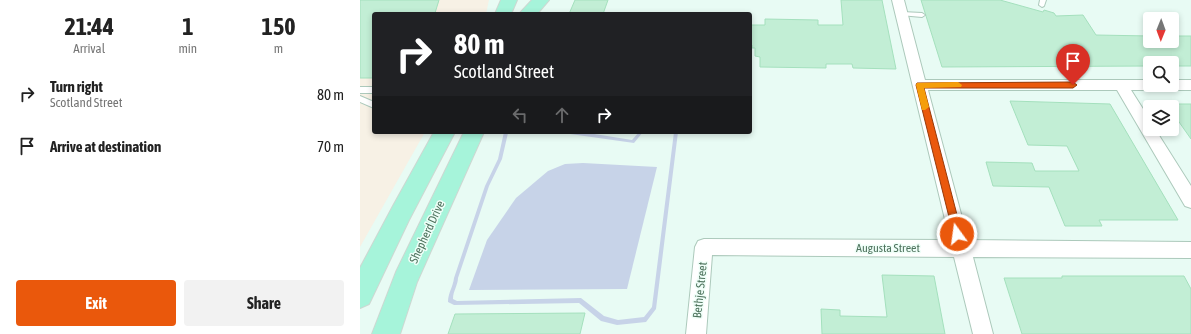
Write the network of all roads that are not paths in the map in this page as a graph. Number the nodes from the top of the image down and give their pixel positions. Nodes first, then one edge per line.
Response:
1 (505, 0) edge
2 (509, 0) edge
3 (528, 0) edge
4 (541, 0) edge
5 (898, 0) edge
6 (503, 12) edge
7 (504, 12) edge
8 (525, 12) edge
9 (529, 12) edge
10 (902, 14) junction
11 (922, 15) dead end
12 (920, 85) junction
13 (1121, 85) junction
14 (1191, 85) edge
15 (360, 90) edge
16 (372, 90) edge
17 (360, 99) edge
18 (372, 104) edge
19 (444, 134) edge
20 (473, 134) edge
21 (1191, 201) edge
22 (704, 247) joint
23 (961, 248) junction
24 (1191, 250) edge
25 (360, 295) edge
26 (386, 334) edge
27 (696, 334) edge
28 (983, 334) edge

1 - 6 main road
2 - 7 main road
3 - 8 main road
4 - 9 main road
5 - 10 street
10 - 11 lane
10 - 12 street
12 - 13 street
12 - 23 street
13 - 14 street
13 - 21 street
15 - 16 lane
17 - 18 lane
19 - 25 main road
20 - 26 main road, Shepherd Drive
22 - 23 street, Augusta Street
22 - 27 street, Bethje Street
23 - 24 street, Augusta Street
23 - 28 street

